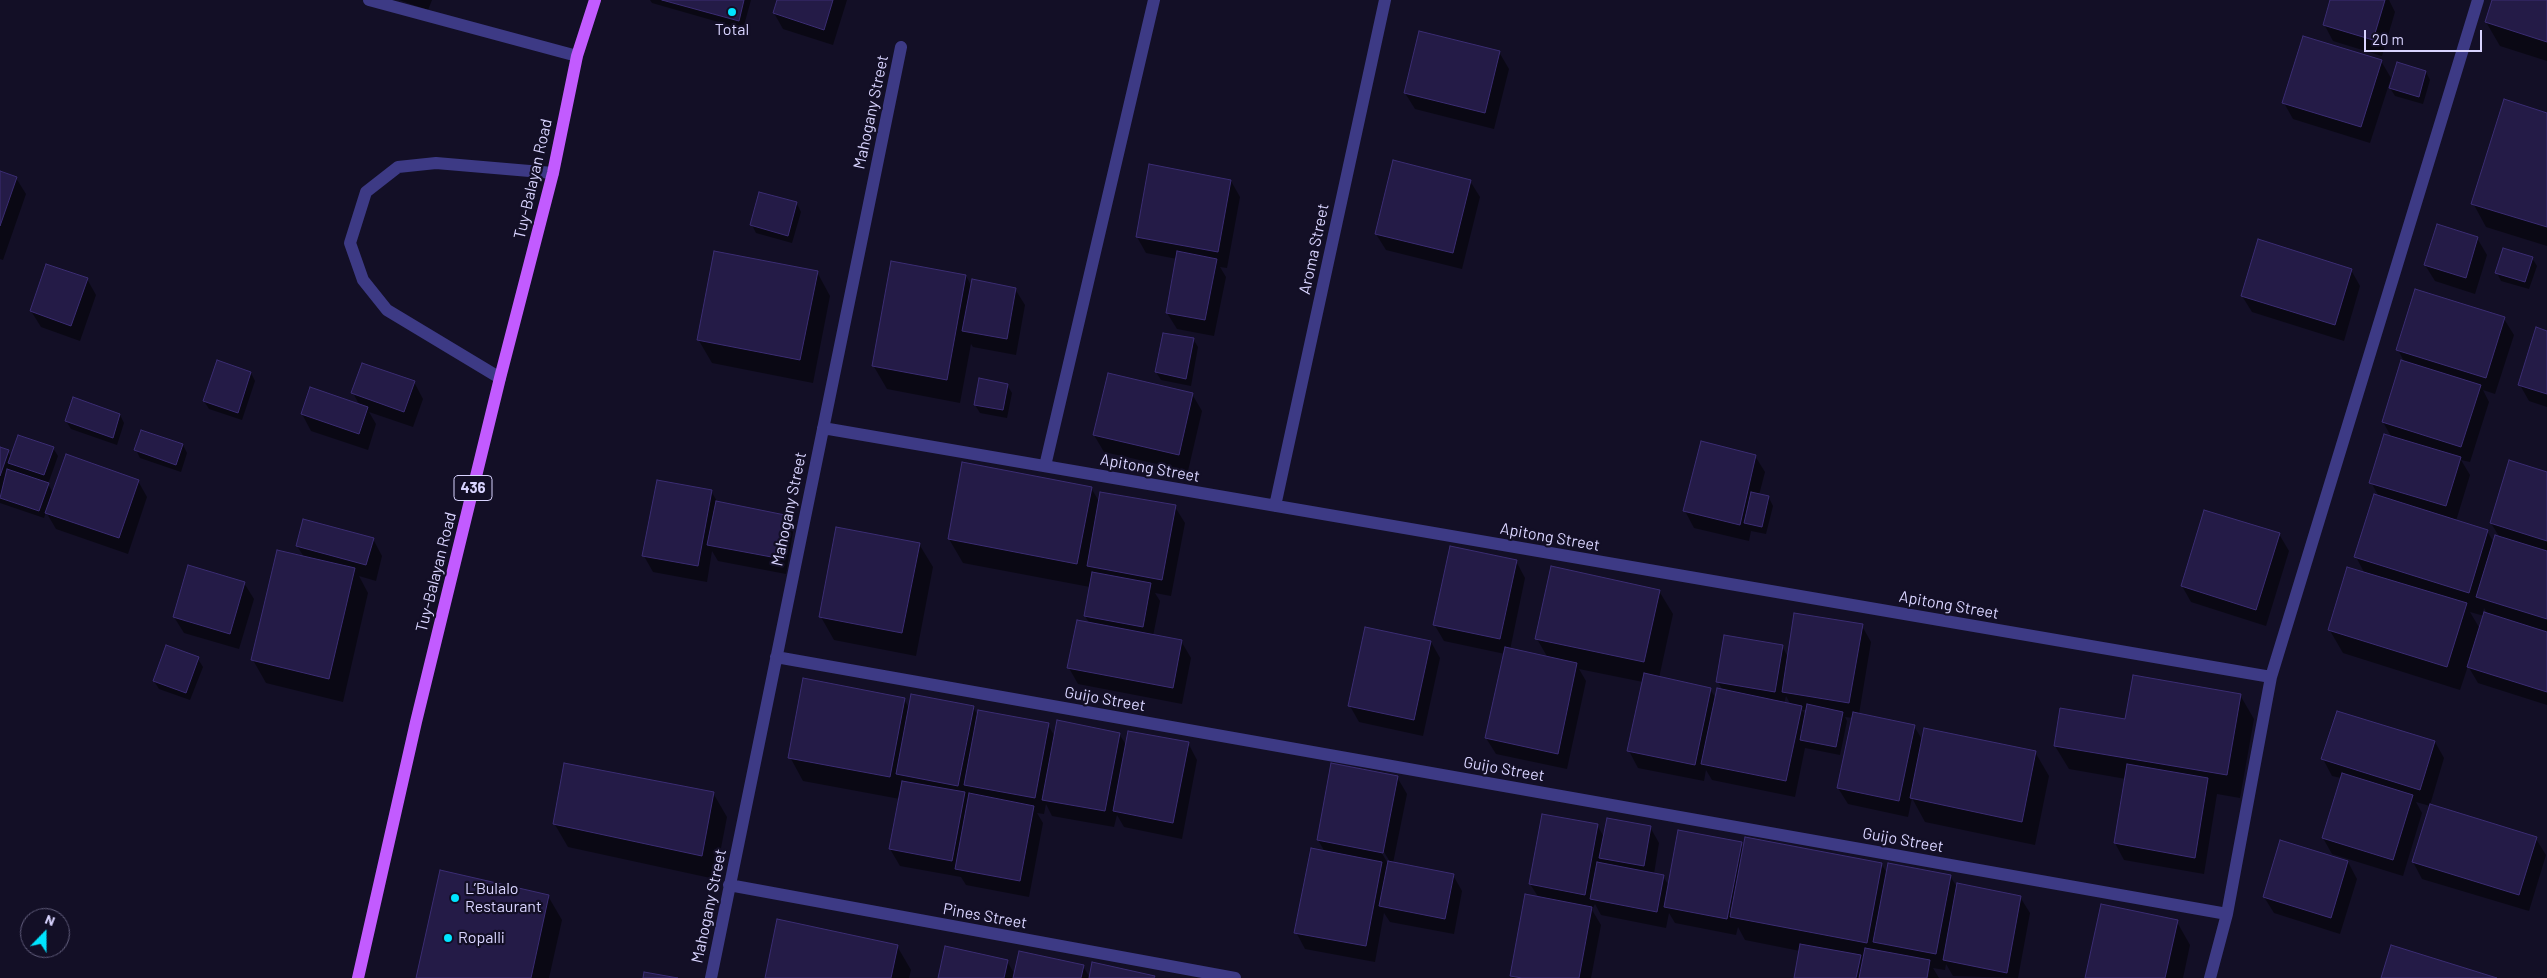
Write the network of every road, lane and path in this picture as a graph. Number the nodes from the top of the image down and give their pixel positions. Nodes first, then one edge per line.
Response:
1 (368, 0) edge
2 (595, 0) edge
3 (1154, 0) edge
4 (1385, 0) edge
5 (2478, 0) edge
6 (901, 47) dead end
7 (577, 56) junction
8 (553, 173) junction
9 (500, 378) junction
10 (823, 428) junction
11 (1045, 466) junction
12 (1275, 506) junction
13 (776, 657) junction
14 (2271, 677) junction
15 (729, 885) junction
16 (2226, 914) junction
17 (358, 978) edge
18 (710, 978) edge
19 (1235, 978) edge
20 (2210, 978) edge

1 - 7 street
2 - 7 main road, Tuy-Balayan Road / 436
3 - 11 street
4 - 12 street, Aroma Street
5 - 14 street
6 - 10 street, Mahogany Street
7 - 8 main road, Tuy-Balayan Road / 436
8 - 9 main road, Tuy-Balayan Road / 436
8 - 9 street
9 - 17 main road, Tuy-Balayan Road / 436
10 - 11 street, Apitong Street
10 - 13 street, Mahogany Street
11 - 12 street, Apitong Street
12 - 14 street, Apitong Street
13 - 15 street, Mahogany Street
13 - 16 street, Guijo Street
14 - 16 street
15 - 18 street, Mahogany Street
15 - 19 street, Pines Street
16 - 20 street

